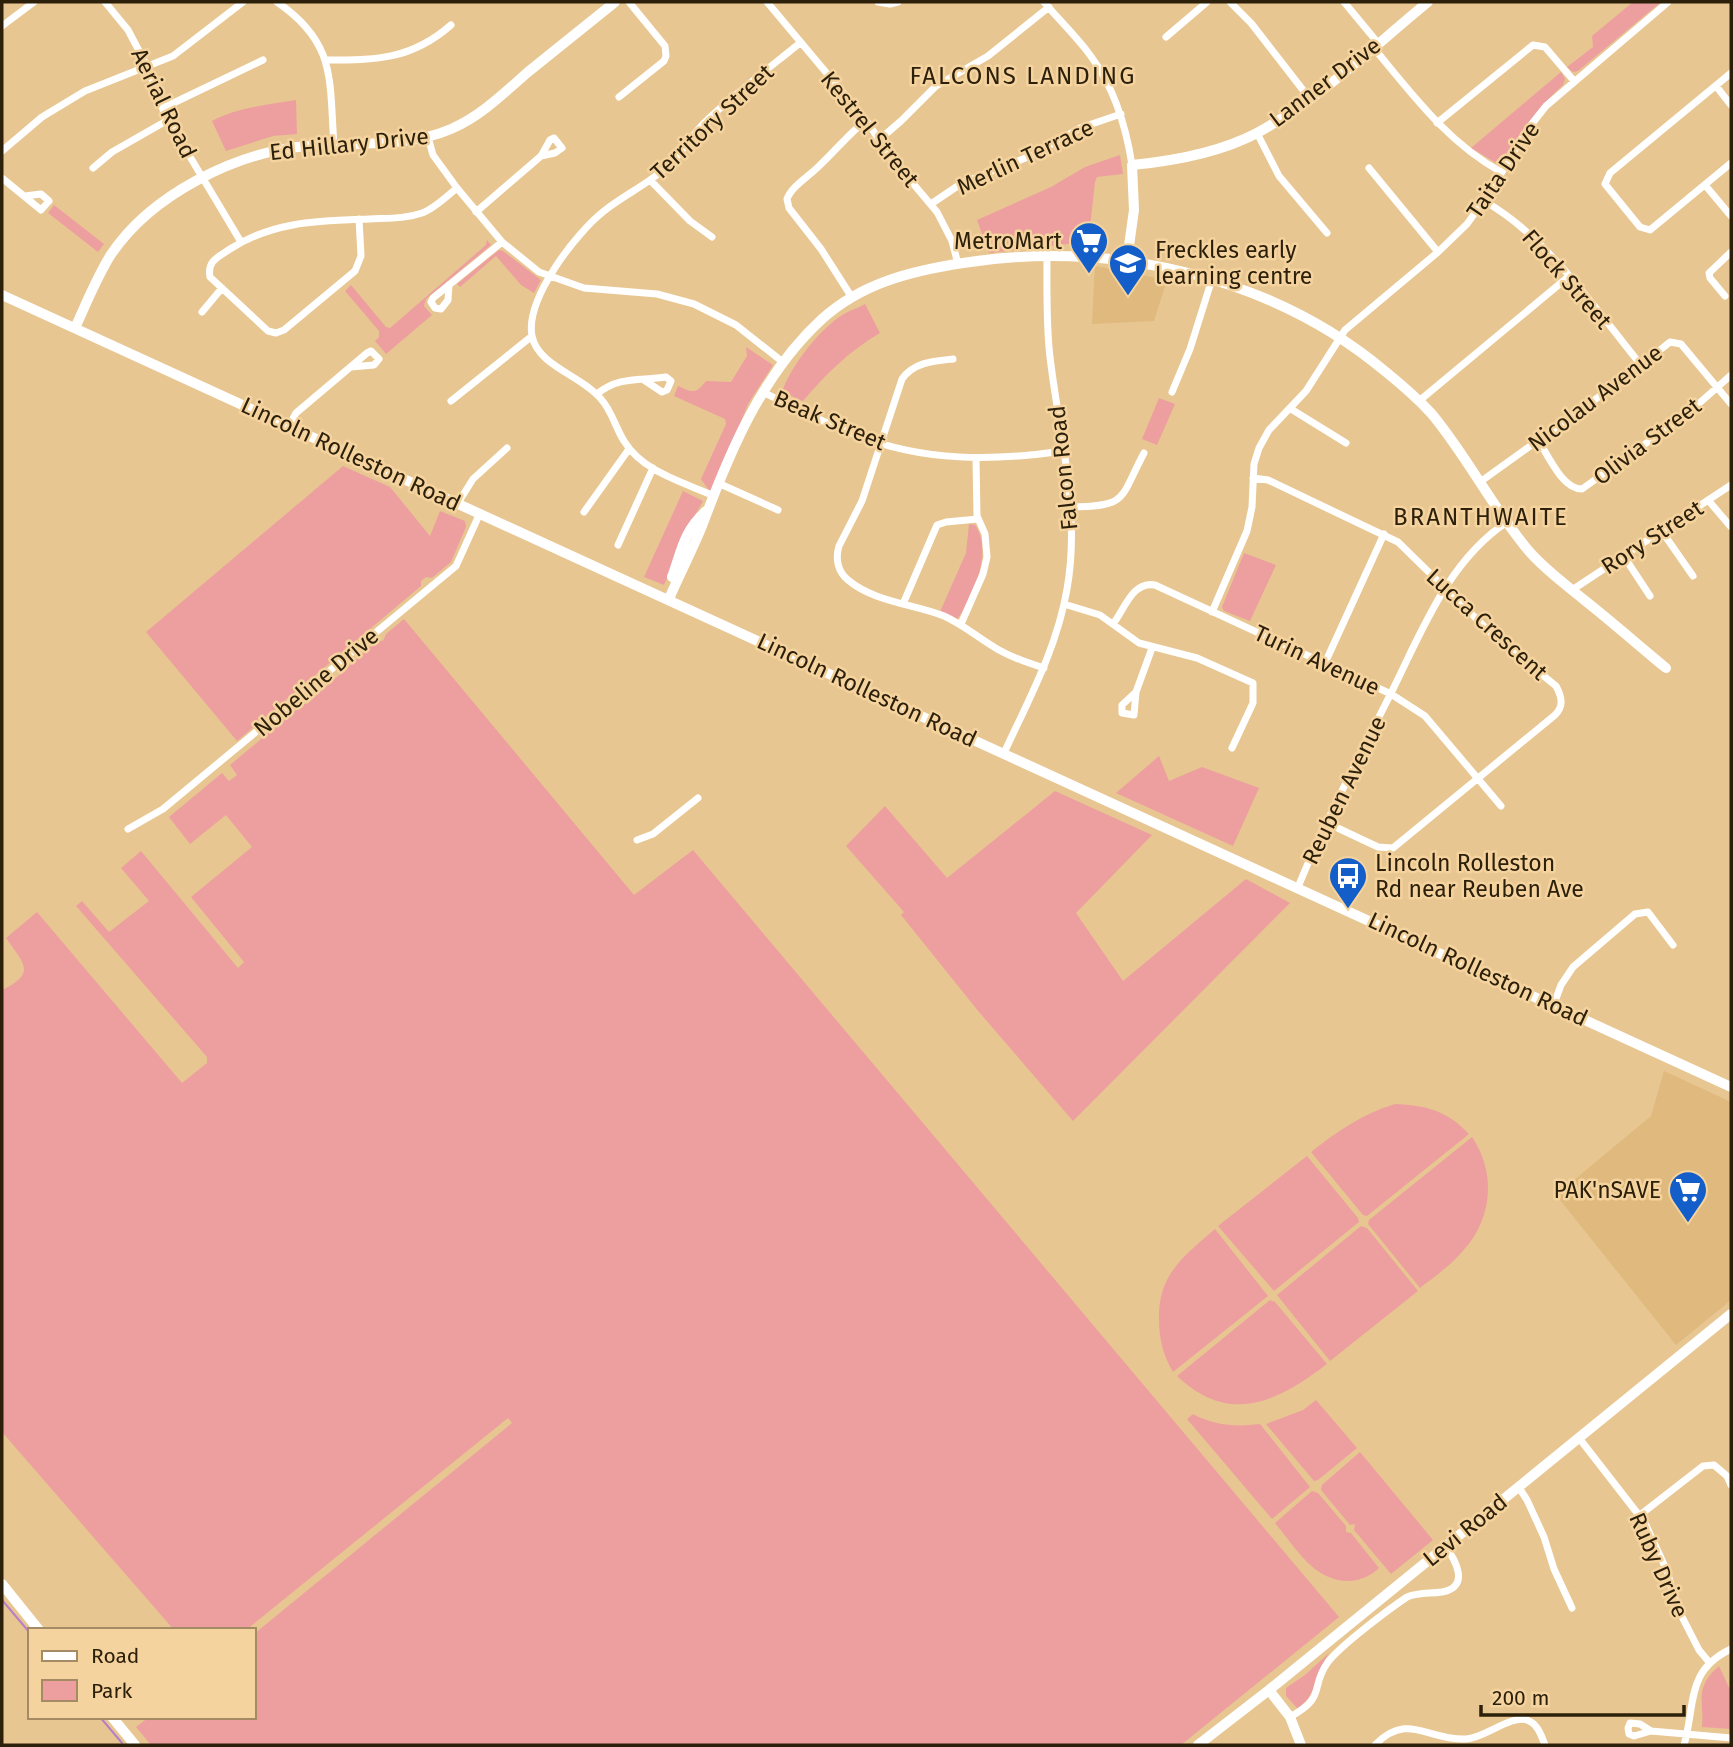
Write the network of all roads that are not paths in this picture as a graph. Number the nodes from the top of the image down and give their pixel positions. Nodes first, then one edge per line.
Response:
1 (34, 2) edge
2 (105, 2) edge
3 (243, 2) edge
4 (277, 2) edge
5 (615, 2) edge
6 (629, 2) edge
7 (767, 2) edge
8 (878, 2) edge
9 (898, 2) edge
10 (1207, 2) edge
11 (1230, 2) edge
12 (1344, 2) edge
13 (1428, 2) edge
14 (1668, 2) edge
15 (1046, 4) edge
16 (451, 25) dead end
17 (2, 26) edge
18 (1166, 37) dead end
19 (800, 43) junction
20 (1376, 45) junction
21 (263, 60) dead end
22 (325, 60) junction
23 (148, 66) junction
24 (1731, 73) edge
25 (1574, 81) junction
26 (1716, 86) junction
27 (619, 97) dead end
28 (1310, 99) junction
29 (1731, 105) edge
30 (163, 108) junction
31 (1121, 114) junction
32 (168, 120) junction
33 (866, 120) junction
34 (1437, 123) junction
35 (1257, 133) junction
36 (428, 137) junction
37 (880, 139) junction
38 (334, 145) junction
39 (4, 146) edge
40 (541, 156) dead end
41 (1731, 163) edge
42 (1132, 165) junction
43 (93, 168) dead end
44 (1369, 168) dead end
45 (1501, 172) junction
46 (2, 178) edge
47 (203, 178) junction
48 (651, 181) junction
49 (1705, 185) junction
50 (457, 188) junction
51 (25, 196) dead end
52 (1484, 201) junction
53 (931, 204) junction
54 (477, 212) junction
55 (1731, 216) edge
56 (359, 219) junction
57 (1327, 233) dead end
58 (712, 237) dead end
59 (241, 242) junction
60 (502, 242) junction
61 (1731, 252) edge
62 (1438, 253) junction
63 (1047, 256) junction
64 (1128, 260) junction
65 (958, 264) junction
66 (1568, 277) junction
67 (551, 278) junction
68 (1212, 279) junction
69 (450, 285) dead end
70 (222, 288) junction
71 (2, 295) edge
72 (851, 296) junction
73 (1725, 296) dead end
74 (202, 312) dead end
75 (75, 328) junction
76 (532, 336) junction
77 (1339, 339) junction
78 (953, 359) dead end
79 (784, 363) junction
80 (1641, 365) junction
81 (351, 367) dead end
82 (1731, 375) edge
83 (644, 380) dead end
84 (1717, 387) junction
85 (762, 392) junction
86 (1172, 392) dead end
87 (597, 394) junction
88 (451, 401) dead end
89 (1419, 401) junction
90 (1731, 404) edge
91 (1291, 409) junction
92 (289, 426) junction
93 (1538, 440) junction
94 (1346, 443) dead end
95 (882, 444) junction
96 (507, 448) dead end
97 (629, 449) junction
98 (1064, 451) junction
99 (1144, 453) dead end
100 (976, 459) junction
101 (653, 468) junction
102 (1253, 478) junction
103 (1480, 482) junction
104 (718, 483) junction
105 (1731, 485) edge
106 (712, 495) junction
107 (1708, 500) junction
108 (458, 503) junction
109 (1071, 507) junction
110 (778, 510) dead end
111 (584, 512) dead end
112 (480, 513) junction
113 (978, 519) junction
114 (1507, 522) junction
115 (1731, 527) edge
116 (1661, 530) junction
117 (1384, 534) junction
118 (618, 545) dead end
119 (1623, 555) junction
120 (1693, 576) dead end
121 (1445, 588) junction
122 (1572, 590) junction
123 (1650, 596) dead end
124 (666, 598) junction
125 (902, 604) junction
126 (1064, 604) junction
127 (1212, 612) junction
128 (961, 624) junction
129 (1113, 624) junction
130 (1152, 648) junction
131 (1325, 663) junction
132 (1666, 667) dead end
133 (1044, 668) junction
134 (1136, 692) dead end
135 (1391, 694) junction
136 (1233, 748) dead end
137 (1004, 752) junction
138 (1478, 779) junction
139 (698, 798) dead end
140 (1501, 806) dead end
141 (1327, 823) junction
142 (128, 829) dead end
143 (637, 840) dead end
144 (1298, 887) junction
145 (1673, 945) dead end
146 (1554, 1004) junction
147 (1731, 1087) edge
148 (1731, 1314) edge
149 (1579, 1438) junction
150 (1731, 1485) edge
151 (1518, 1486) junction
152 (1640, 1515) junction
153 (1444, 1546) junction
154 (2, 1584) edge
155 (1572, 1608) dead end
156 (37, 1628) edge
157 (1731, 1649) edge
158 (1709, 1662) junction
159 (1269, 1690) junction
160 (1290, 1717) junction
161 (114, 1719) edge
162 (1651, 1731) dead end
163 (1687, 1734) junction
164 (1731, 1738) edge
165 (135, 1745) edge
166 (1198, 1745) edge
167 (1301, 1745) edge
168 (1375, 1745) edge
169 (1545, 1745) edge
170 (1684, 1745) edge

1 - 17 street
2 - 23 street, Aerial Road
3 - 23 street
4 - 22 street
5 - 36 street, Ed Hillary Drive
6 - 27 street
7 - 19 street, Kestrel Street
8 - 9 street
10 - 18 street
11 - 28 street
12 - 20 street
13 - 20 street, Lanner Drive
14 - 25 street, Taita Drive
15 - 31 street
15 - 37 street
16 - 22 street
19 - 33 street, Kestrel Street
19 - 48 street, Territory Street
20 - 28 street, Lanner Drive
20 - 34 street
21 - 30 street
22 - 38 street
23 - 30 street, Aerial Road
23 - 39 street
24 - 26 street
25 - 34 street
25 - 45 street, Taita Drive
26 - 29 street
26 - 49 street
28 - 35 street, Lanner Drive
30 - 32 street, Aerial Road
31 - 42 street
31 - 53 street, Merlin Terrace
32 - 43 street
32 - 47 street, Aerial Road
33 - 37 street, Kestrel Street
33 - 72 street
34 - 45 street
35 - 42 street, Lanner Drive
35 - 57 street
36 - 38 street, Ed Hillary Drive
36 - 50 street
37 - 53 street, Kestrel Street
38 - 47 street, Ed Hillary Drive
40 - 54 street
41 - 49 street
42 - 64 street
44 - 62 street
45 - 52 street, Taita Drive
46 - 51 street
47 - 59 street, Aerial Road
47 - 75 street, Ed Hillary Drive
48 - 58 street
48 - 67 street, Territory Street
49 - 55 street
50 - 54 street
50 - 56 street
52 - 62 street, Taita Drive
52 - 66 street, Flock Street
53 - 65 street, Kestrel Street
54 - 60 street
56 - 59 street
56 - 70 street
59 - 70 street
60 - 67 street
60 - 69 street
61 - 73 street
62 - 77 street, Taita Drive
63 - 64 street
63 - 65 street
63 - 98 street, Falcon Road
64 - 68 street
65 - 72 street
66 - 80 street, Flock Street
66 - 89 street
67 - 76 street, Territory Street
67 - 79 street
68 - 77 street
68 - 86 street
70 - 74 street
71 - 75 street, Lincoln Rolleston Road
72 - 79 street
75 - 92 street, Lincoln Rolleston Road
76 - 87 street
76 - 88 street
77 - 89 street
77 - 91 street, Taita Drive
78 - 95 street
79 - 85 street
80 - 84 street, Nicolau Avenue
80 - 93 street, Nicolau Avenue
81 - 92 street
82 - 84 street, Olivia Street
83 - 87 street
84 - 90 street, Nicolau Avenue
84 - 93 street, Olivia Street
85 - 95 street, Beak Street
85 - 104 street
87 - 97 street
89 - 103 street
91 - 94 street
91 - 102 street, Taita Drive
92 - 108 street, Lincoln Rolleston Road
93 - 103 street, Nicolau Avenue
95 - 100 street, Beak Street
95 - 125 street
96 - 108 street
97 - 101 street
97 - 111 street
98 - 100 street, Beak Street
98 - 109 street, Falcon Road
99 - 109 street
100 - 113 street
101 - 106 street
101 - 118 street
102 - 117 street, Lucca Crescent
102 - 127 street, Taita Drive
103 - 114 street
104 - 106 street
104 - 110 street
105 - 107 street, Rory Street
106 - 124 street
107 - 115 street
107 - 116 street, Rory Street
108 - 112 street, Lincoln Rolleston Road
109 - 126 street, Falcon Road
112 - 124 street, Lincoln Rolleston Road
112 - 142 street, Nobeline Drive
113 - 125 street
113 - 128 street
114 - 121 street, Reuben Avenue
114 - 122 street
116 - 119 street, Rory Street
116 - 120 street
117 - 121 street, Lucca Crescent
117 - 131 street
119 - 122 street, Rory Street
119 - 123 street
121 - 135 street, Reuben Avenue
121 - 138 street, Lucca Crescent
122 - 132 street
124 - 137 street, Lincoln Rolleston Road
125 - 128 street
126 - 129 street
126 - 133 street, Falcon Road
127 - 129 street, Turin Avenue
127 - 131 street, Turin Avenue
128 - 133 street
129 - 130 street
130 - 134 street
130 - 136 street
131 - 135 street, Turin Avenue
133 - 137 street, Falcon Road
135 - 138 street, Turin Avenue
135 - 141 street, Reuben Avenue
137 - 144 street, Lincoln Rolleston Road
138 - 140 street, Turin Avenue
138 - 141 street, Lucca Crescent
139 - 143 street
141 - 144 street, Reuben Avenue
144 - 146 street, Lincoln Rolleston Road
145 - 146 street
146 - 147 street, Lincoln Rolleston Road
148 - 149 street, Levi Road
149 - 151 street, Levi Road
149 - 152 street, Ruby Drive
150 - 152 street
151 - 153 street, Levi Road
151 - 155 street
152 - 158 street, Ruby Drive
153 - 159 street, Levi Road
153 - 160 street
154 - 156 street
157 - 158 street
158 - 163 street
159 - 160 street
159 - 166 street, Levi Road
160 - 167 street
161 - 165 street
162 - 163 street
163 - 164 street
163 - 170 street
168 - 169 street

